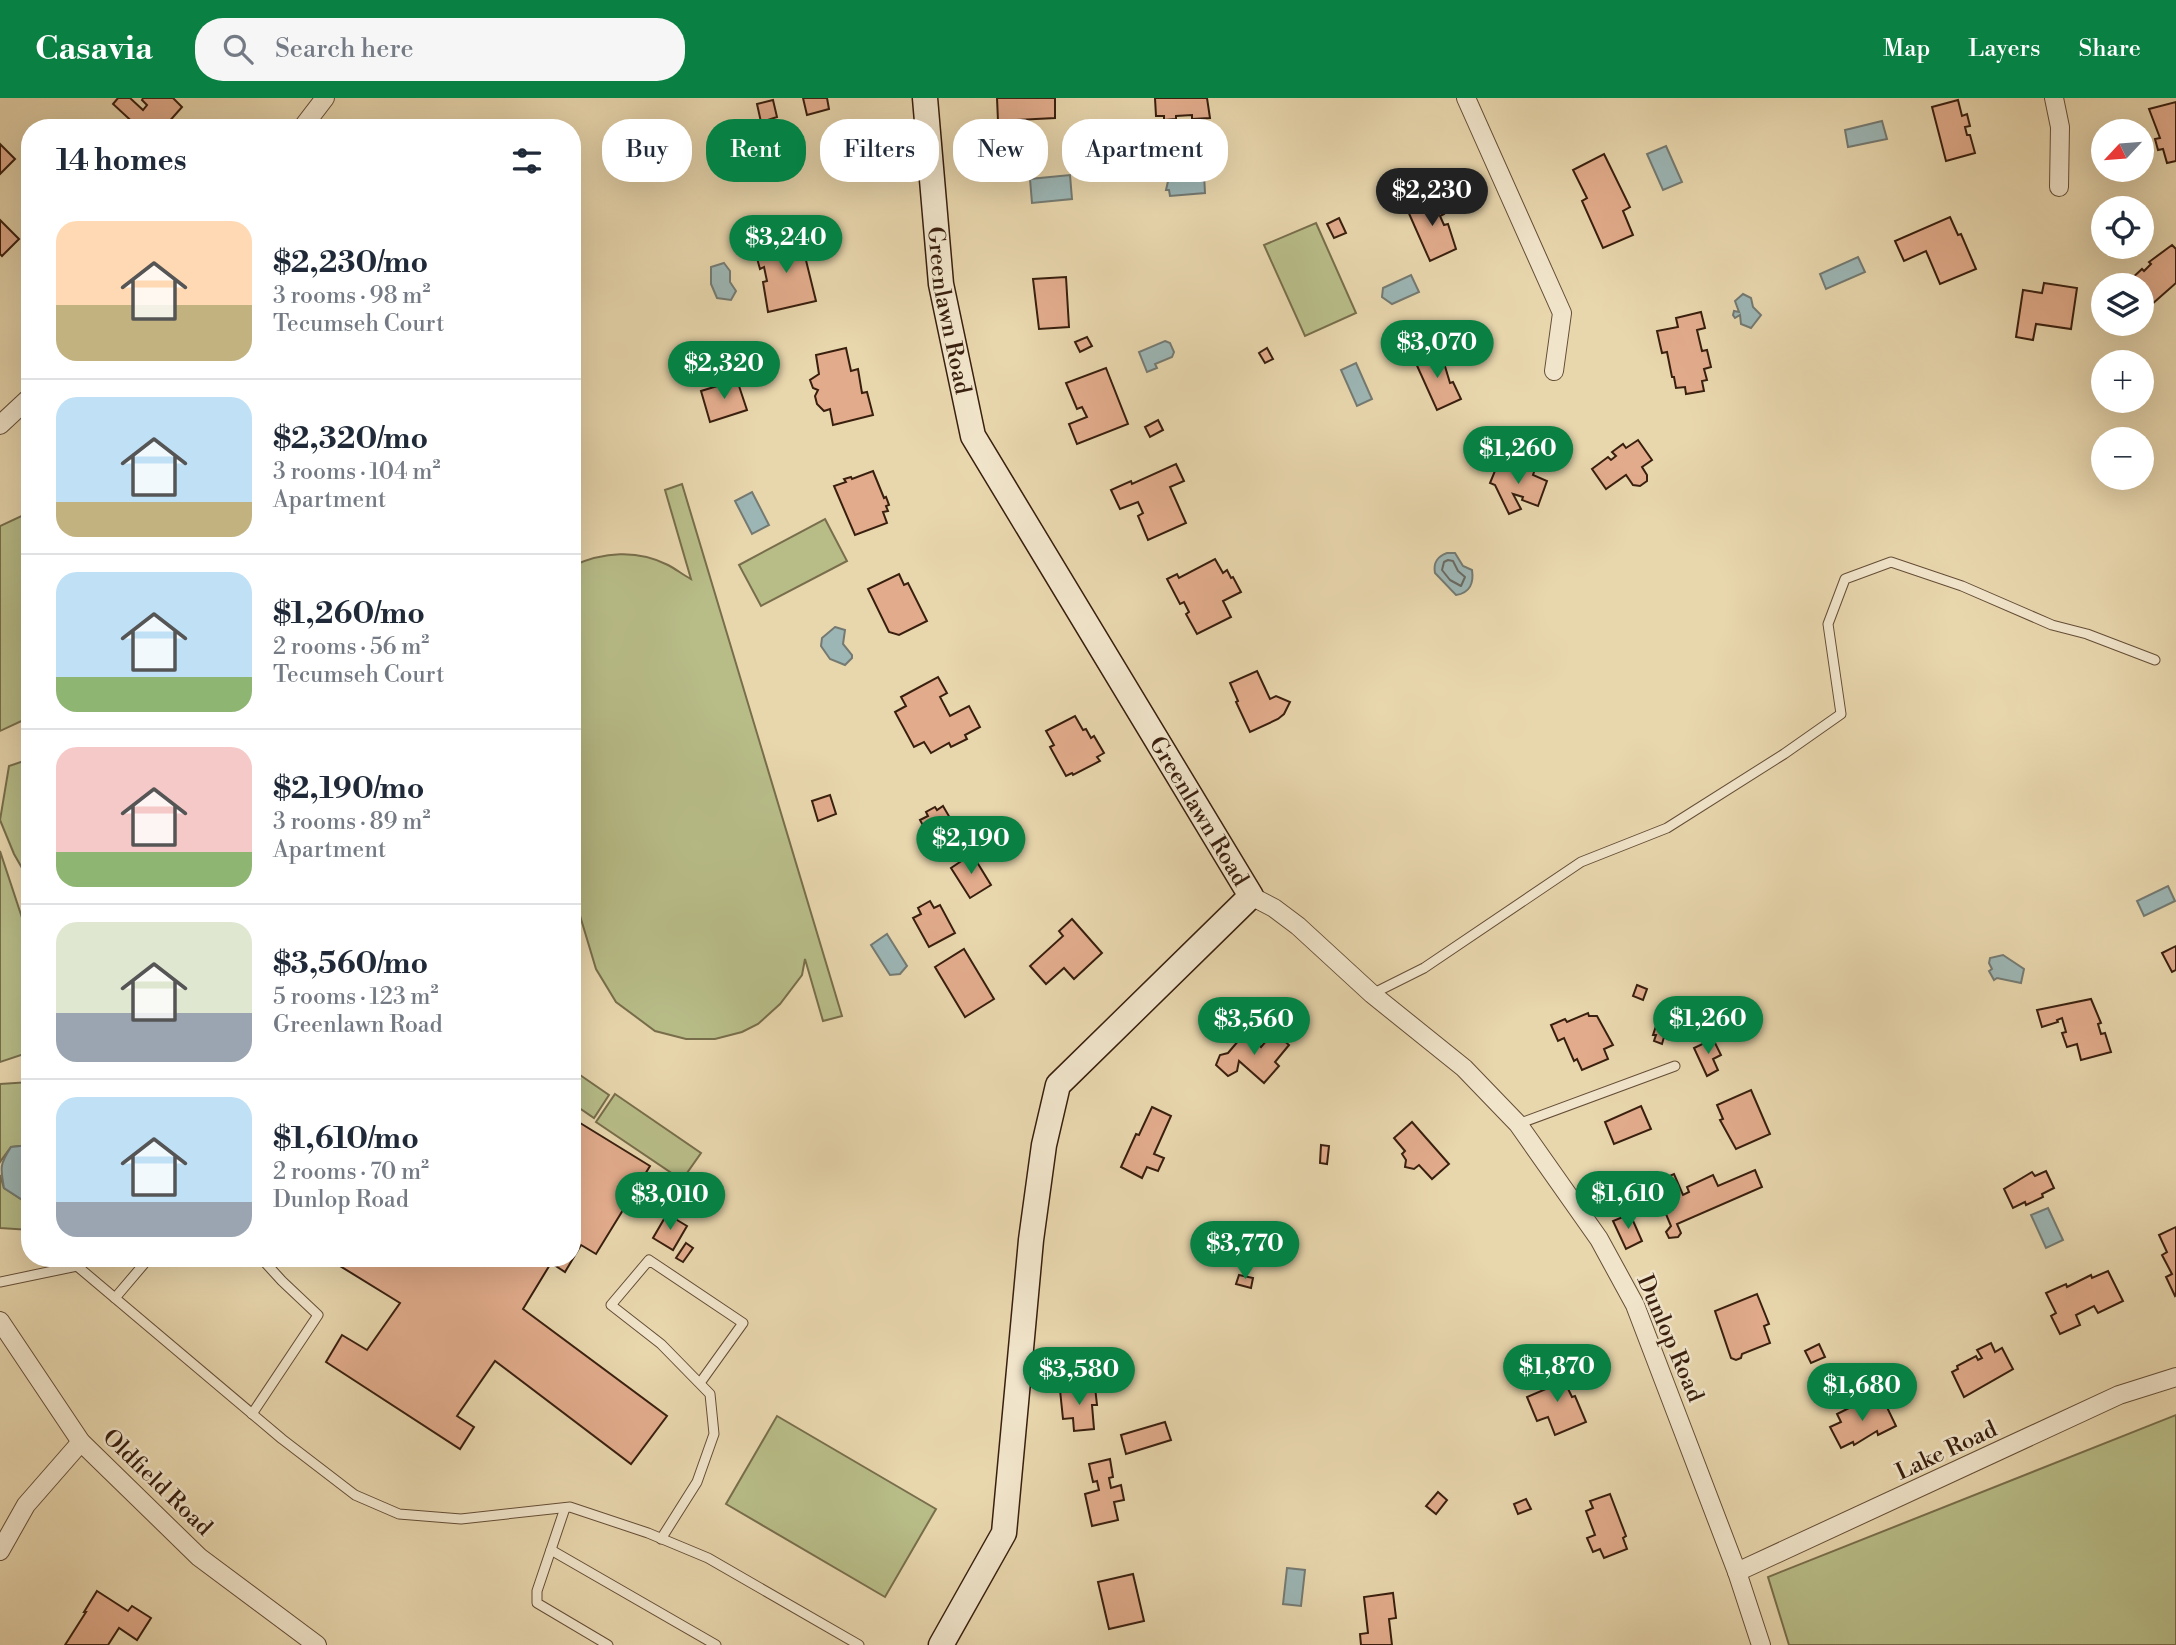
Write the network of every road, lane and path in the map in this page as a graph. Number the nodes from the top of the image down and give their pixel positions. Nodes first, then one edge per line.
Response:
1 (326, 98) edge
2 (925, 98) edge
3 (1466, 98) edge
4 (2054, 98) edge
5 (309, 119) edge
6 (2059, 187) dead end
7 (1555, 371) dead end
8 (21, 405) edge
9 (0, 425) edge
10 (2155, 660) dead end
11 (1251, 896) junction
12 (1372, 994) junction
13 (1675, 1066) dead end
14 (1517, 1124) junction
15 (72, 1267) edge
16 (78, 1267) edge
17 (141, 1267) edge
18 (269, 1267) edge
19 (0, 1282) edge
20 (115, 1298) junction
21 (0, 1321) edge
22 (2176, 1377) edge
23 (700, 1383) junction
24 (252, 1414) junction
25 (81, 1442) junction
26 (565, 1508) junction
27 (661, 1539) junction
28 (551, 1550) junction
29 (0, 1551) edge
30 (1737, 1572) junction
31 (317, 1645) edge
32 (608, 1645) edge
33 (716, 1645) edge
34 (859, 1645) edge
35 (942, 1645) edge
36 (1761, 1645) edge

1 - 5 street
2 - 11 main road, Greenlawn Road
3 - 7 street
4 - 6 street
8 - 9 street
10 - 12 lane
11 - 12 street, Dunlop Road
11 - 35 main road, Greenlawn Road
12 - 14 street, Dunlop Road
13 - 14 lane
14 - 30 street, Dunlop Road
15 - 19 lane
16 - 20 lane
17 - 20 lane
18 - 24 lane
20 - 24 lane
21 - 25 street, Oldfield Road
22 - 30 street, Lake Road
23 - 23 lane
23 - 27 lane
24 - 26 lane
25 - 29 street
25 - 31 street, Oldfield Road
26 - 27 lane
26 - 28 lane
27 - 34 lane
28 - 32 lane
28 - 33 lane
30 - 36 street, Dunlop Road

